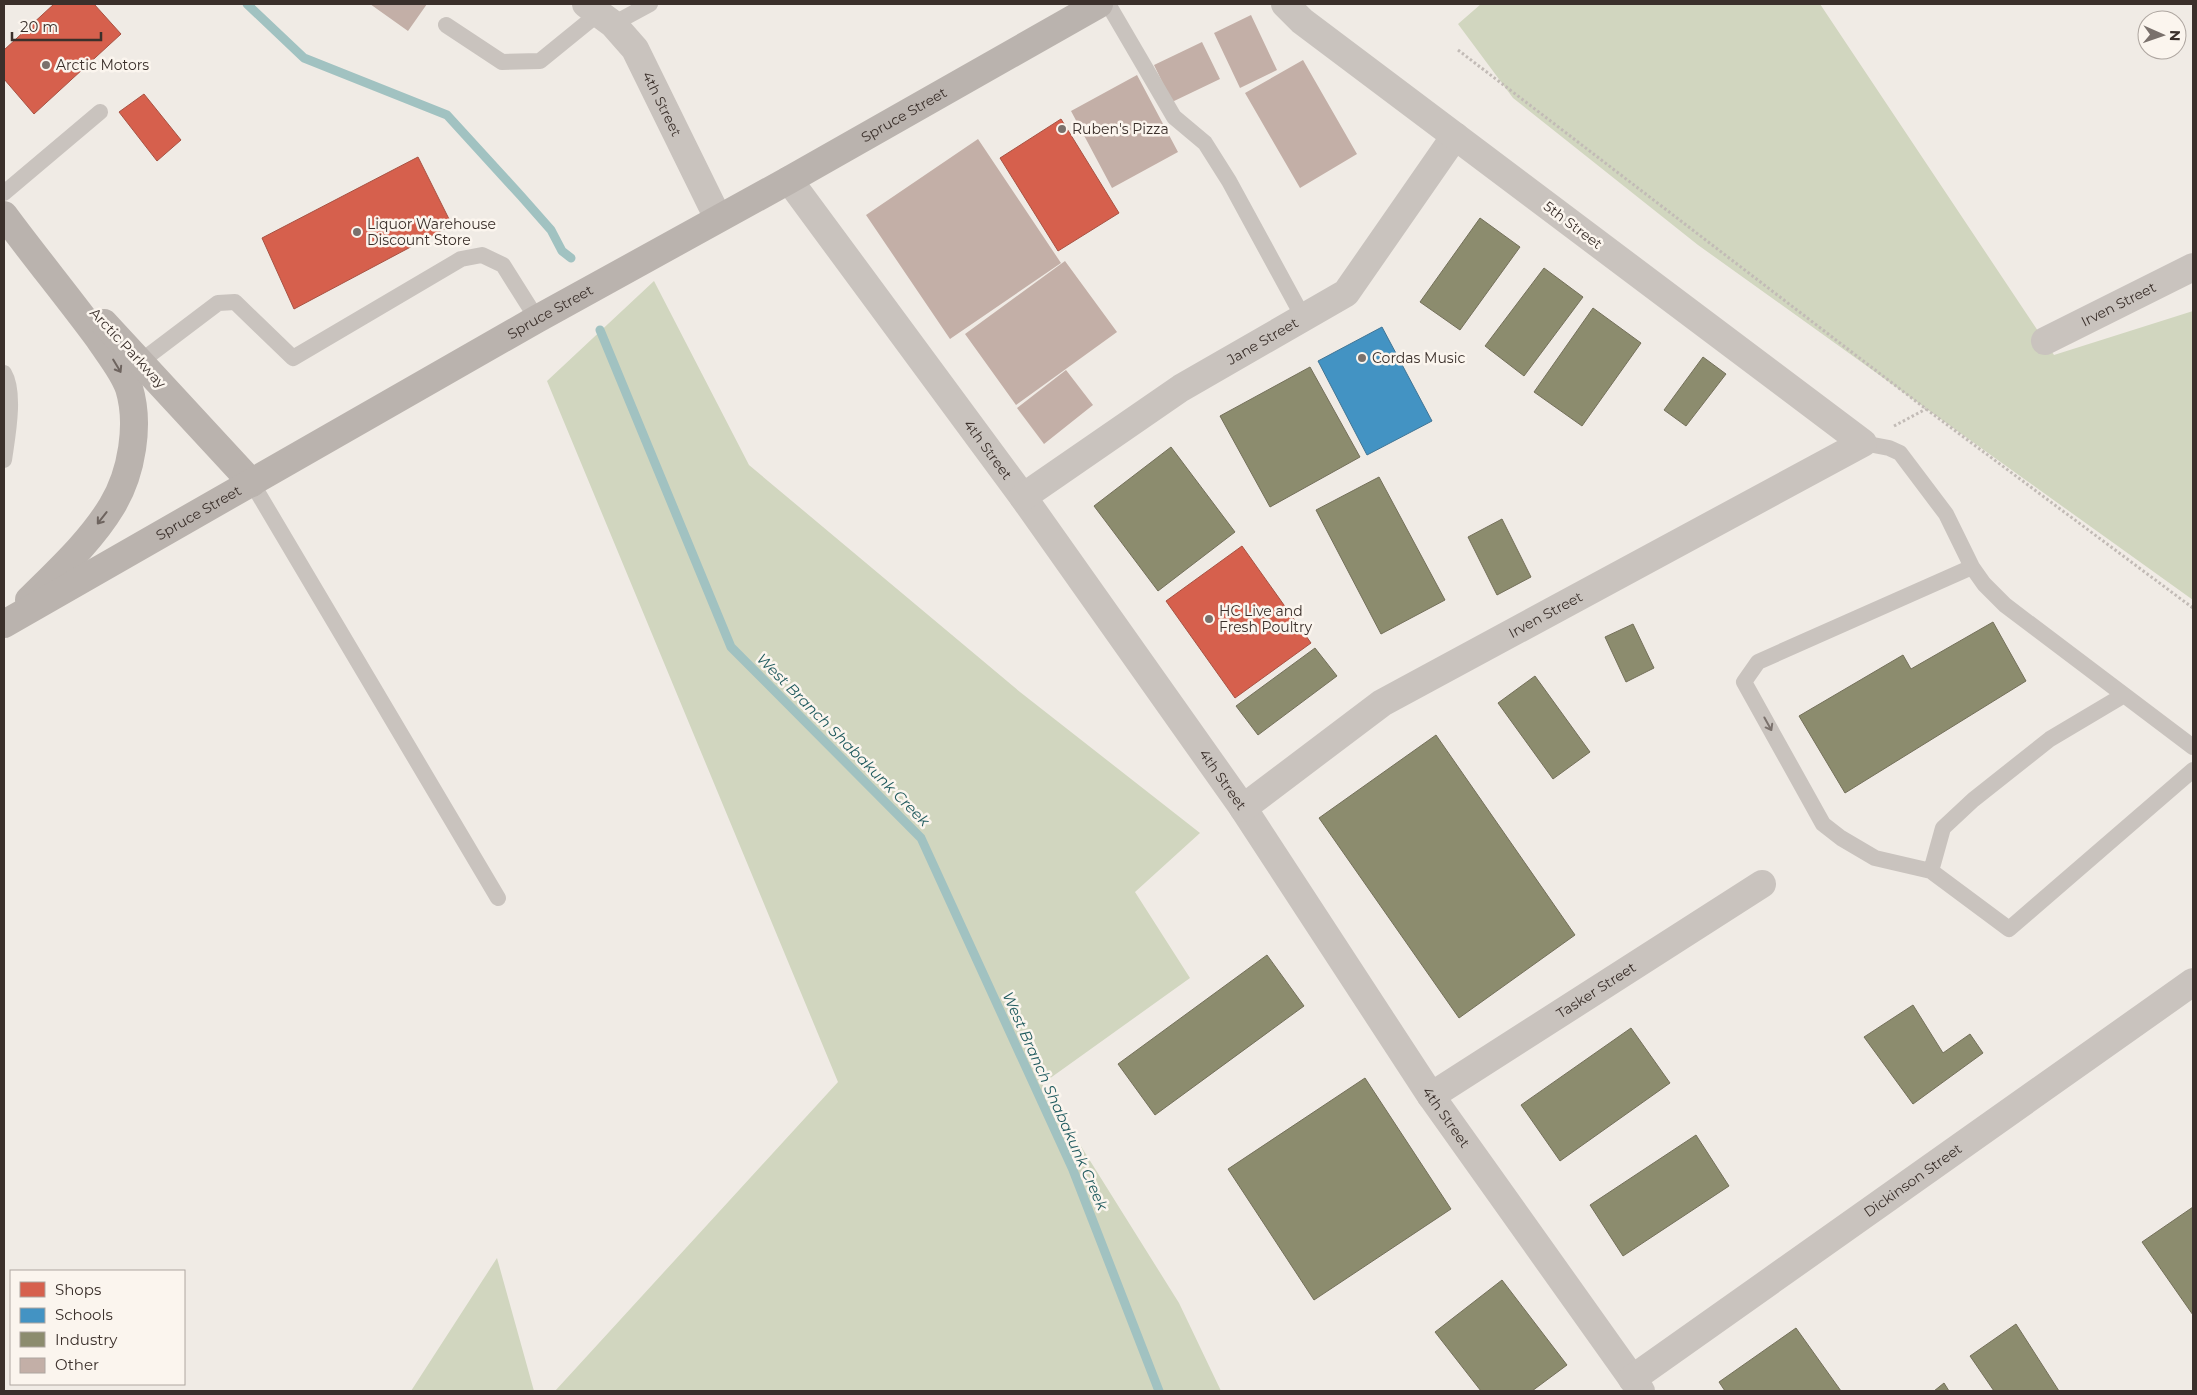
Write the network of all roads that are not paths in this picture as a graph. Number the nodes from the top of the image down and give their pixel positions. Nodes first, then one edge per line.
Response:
1 (650, 4) edge
2 (1099, 4) edge
3 (1108, 4) edge
4 (1285, 4) edge
5 (599, 14) edge
6 (446, 25) dead end
7 (100, 112) dead end
8 (1455, 136) junction
9 (789, 180) junction
10 (4, 193) edge
11 (4, 214) edge
12 (718, 218) junction
13 (2193, 267) edge
14 (1304, 318) junction
15 (537, 319) junction
16 (2045, 342) dead end
17 (140, 362) junction
18 (4, 374) edge
19 (1863, 443) junction
20 (4, 460) edge
21 (252, 484) junction
22 (1023, 497) junction
23 (1972, 567) junction
24 (5, 628) edge
25 (2124, 695) junction
26 (2193, 747) edge
27 (2193, 770) edge
28 (1243, 808) junction
29 (1931, 871) junction
30 (1762, 884) dead end
31 (498, 898) dead end
32 (2193, 982) edge
33 (1431, 1096) junction
34 (1636, 1385) edge

1 - 5 lane
2 - 9 street, Spruce Street
3 - 14 lane
4 - 8 street, 5th Street
5 - 6 lane
5 - 12 street, 4th Street
7 - 10 lane
8 - 14 street, Jane Street
8 - 19 street, 5th Street
9 - 12 street, Spruce Street
9 - 22 street, 4th Street
11 - 17 street, Arctic Parkway
11 -> 24 street
12 - 15 street, Spruce Street
13 - 16 street, Irven Street
14 - 22 street, Jane Street
15 - 17 lane
15 - 21 street, Spruce Street
17 - 21 street, Arctic Parkway
18 - 20 lane
19 - 23 lane
19 - 28 street, Irven Street
21 - 24 street, Spruce Street
21 - 31 lane
22 - 28 street, 4th Street
23 - 25 lane
23 -> 29 lane
25 - 26 lane
25 - 29 lane
27 - 29 lane
28 - 33 street, 4th Street
30 - 33 street, Tasker Street
32 - 34 street, Dickinson Street
33 - 34 street, 4th Street

